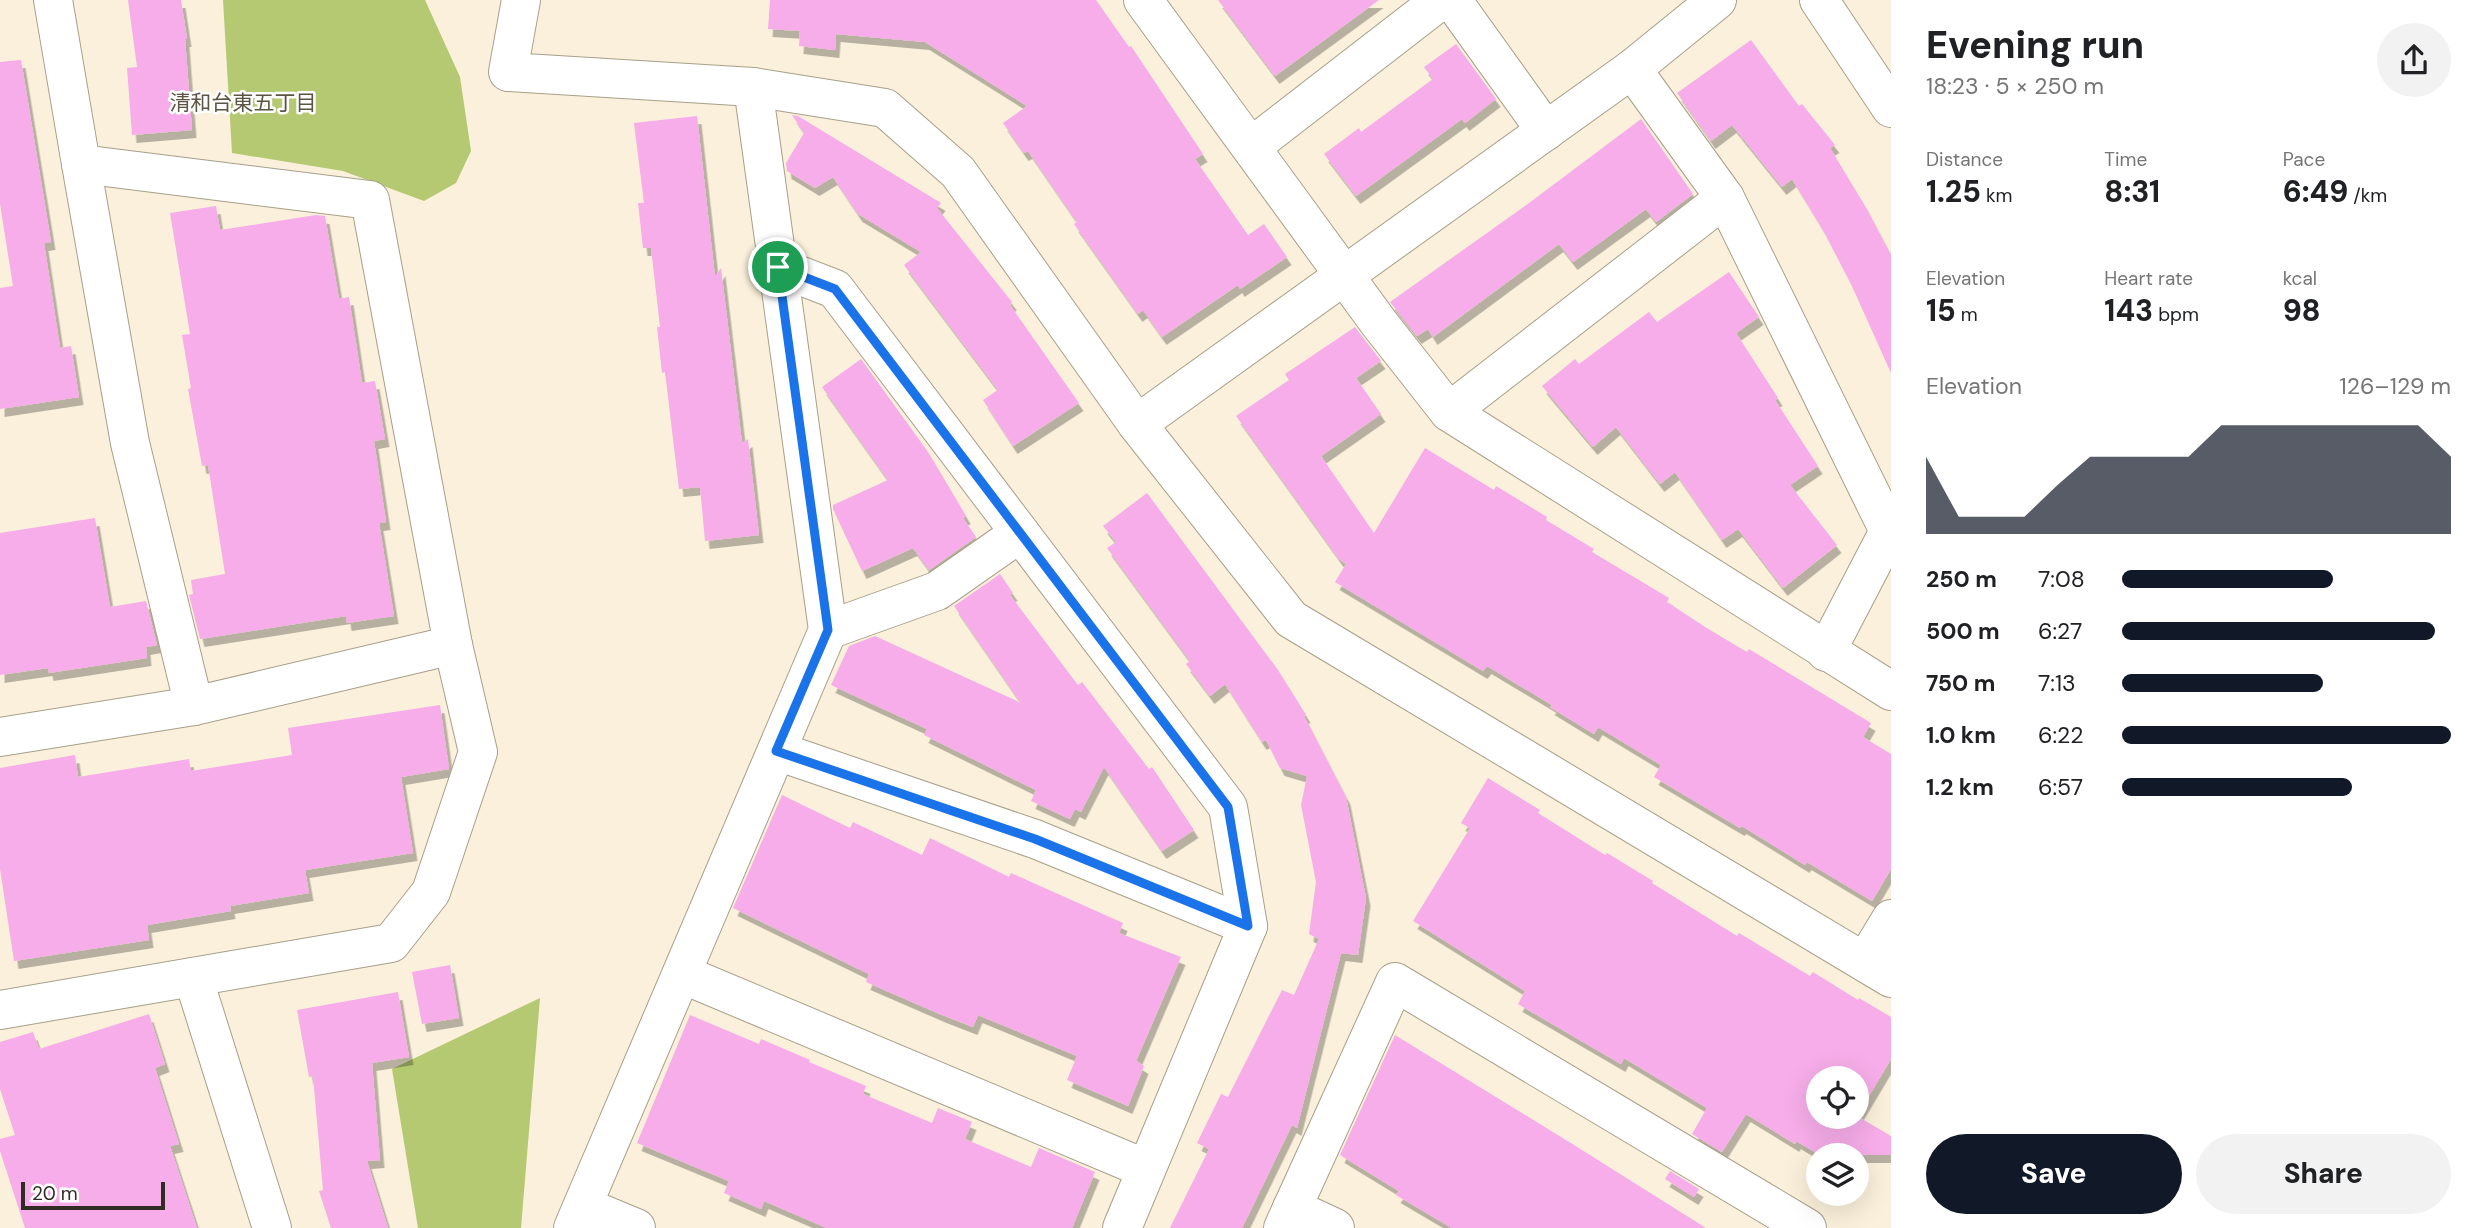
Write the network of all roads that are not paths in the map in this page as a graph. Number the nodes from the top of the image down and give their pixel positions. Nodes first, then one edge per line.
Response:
1 (53, 0) edge
2 (521, 0) edge
3 (1143, 0) edge
4 (1441, 0) edge
5 (1452, 0) edge
6 (1717, 0) edge
7 (1819, 0) edge
8 (1632, 69) junction
9 (753, 87) junction
10 (1891, 108) edge
11 (1546, 131) junction
12 (1251, 147) junction
13 (81, 164) junction
14 (1725, 198) junction
15 (778, 267) junction
16 (1344, 276) junction
17 (1449, 412) junction
18 (1137, 424) junction
19 (1020, 533) junction
20 (828, 630) junction
21 (453, 645) junction
22 (1826, 652) junction
23 (1891, 691) edge
24 (194, 706) junction
25 (0, 737) edge
26 (776, 751) junction
27 (1891, 919) edge
28 (1248, 926) junction
29 (1878, 970) edge
30 (682, 974) junction
31 (193, 977) junction
32 (0, 1010) edge
33 (1146, 1169) junction
34 (578, 1217) edge
35 (1288, 1218) edge
36 (272, 1228) edge
37 (636, 1228) edge
38 (1122, 1228) edge
39 (1335, 1228) edge
40 (1807, 1228) edge

1 - 13 street
2 - 9 street
3 - 12 street
4 - 12 street
5 - 11 street
6 - 8 street
7 - 10 street
8 - 11 street
8 - 14 street
9 - 15 street
9 - 18 street
11 - 16 street
12 - 16 street
13 - 21 street
13 - 24 street
14 - 17 street
14 - 22 street
15 - 19 street
15 - 20 street
16 - 17 street
16 - 18 street
17 - 22 street
18 - 29 street
19 - 20 street
19 - 28 street
20 - 26 street
21 - 24 street
21 - 31 street
22 - 23 street
24 - 25 street
26 - 28 street
26 - 30 street
27 - 29 street
28 - 33 street
30 - 33 street
30 - 34 street
31 - 32 street
31 - 36 street
33 - 38 street
34 - 37 street
35 - 39 street
35 - 40 street

